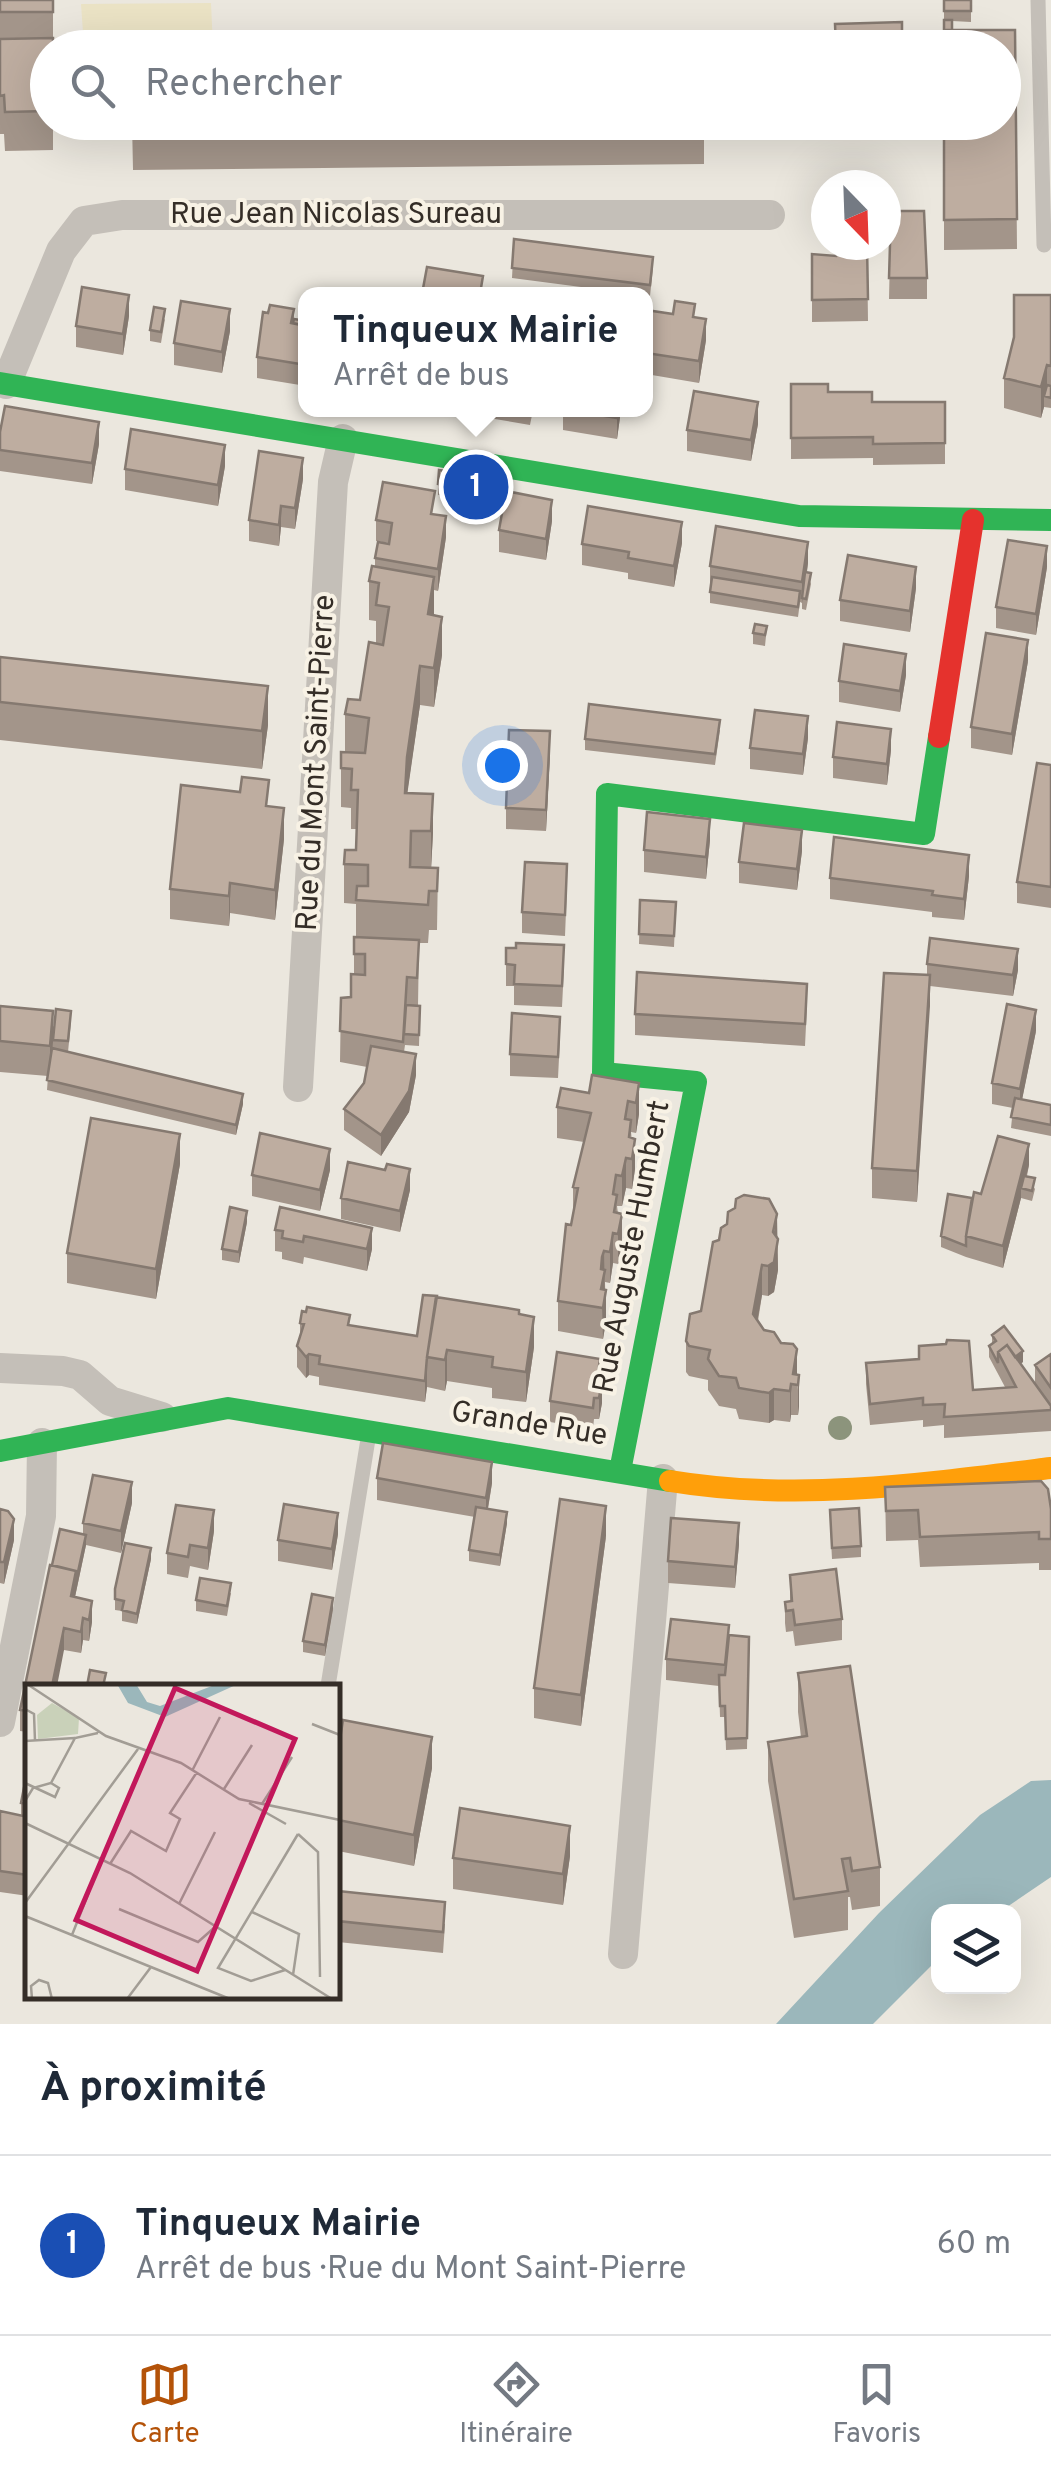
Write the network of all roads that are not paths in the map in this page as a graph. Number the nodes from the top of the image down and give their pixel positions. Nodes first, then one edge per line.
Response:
1 (1038, 0) edge
2 (770, 216) dead end
3 (1044, 245) dead end
4 (3, 384) edge
5 (342, 439) junction
6 (973, 520) junction
7 (1051, 520) edge
8 (298, 1087) dead end
9 (0, 1368) edge
10 (165, 1418) junction
11 (370, 1430) junction
12 (42, 1443) junction
13 (0, 1451) edge
14 (1051, 1468) edge
15 (620, 1471) junction
16 (663, 1479) junction
17 (328, 1684) edge
18 (0, 1722) edge
19 (623, 1954) dead end

1 - 3 lane
2 - 4 street, Rue Jean Nicolas Sureau
4 - 5 street
5 - 6 street
5 - 8 street, Rue du Mont Saint-Pierre
6 - 7 street
6 - 15 street, Rue Auguste Humbert
9 - 10 street
10 - 11 street, Grande Rue
10 - 12 street, Grande Rue
11 - 15 street, Grande Rue
11 - 17 lane
12 - 13 street, Grande Rue
12 - 18 street
14 - 16 street, Grande Rue
15 - 16 street, Grande Rue
16 - 19 street

